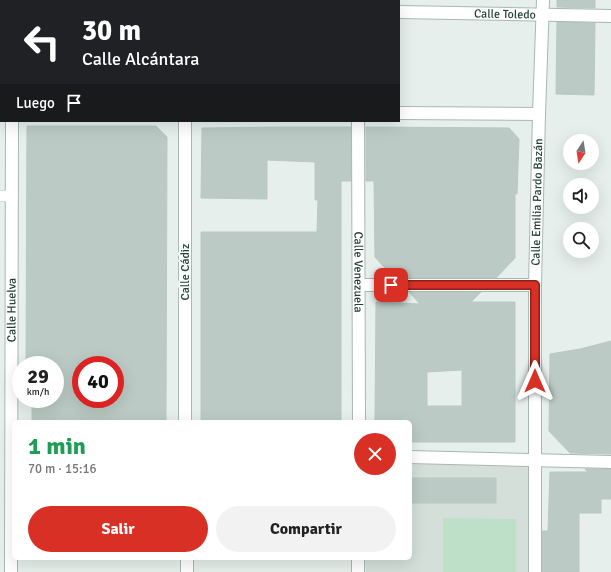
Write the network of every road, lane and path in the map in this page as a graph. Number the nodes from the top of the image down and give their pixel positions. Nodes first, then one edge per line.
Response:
1 (543, 0) edge
2 (400, 12) edge
3 (543, 15) junction
4 (611, 16) edge
5 (400, 113) edge
6 (538, 114) junction
7 (12, 122) edge
8 (185, 122) edge
9 (358, 122) edge
10 (6, 196) edge
11 (6, 284) edge
12 (359, 285) junction
13 (535, 285) junction
14 (185, 420) edge
15 (359, 420) edge
16 (8, 454) edge
17 (412, 457) edge
18 (536, 460) junction
19 (611, 462) edge
20 (187, 560) edge
21 (358, 560) edge
22 (11, 572) edge
23 (187, 572) edge
24 (358, 572) edge
25 (535, 572) edge

1 - 3 street, Calle Emilia Pardo Bazán
2 - 3 street, Calle Toledo
3 - 4 street, Calle Toledo
3 - 6 street, Calle Emilia Pardo Bazán
5 - 6 street
6 - 13 street, Calle Emilia Pardo Bazán
7 - 10 street, Calle Huelva
8 - 14 street, Calle Cádiz
9 - 12 street, Calle Venezuela
10 - 11 street, Calle Huelva
11 - 16 street, Calle Huelva
12 - 13 street
12 - 15 street, Calle Venezuela
13 - 18 street, Calle Emilia Pardo Bazán
16 - 22 street, Calle Huelva
17 - 18 street
18 - 19 street
18 - 25 street, Calle Emilia Pardo Bazán
20 - 23 street
21 - 24 street

